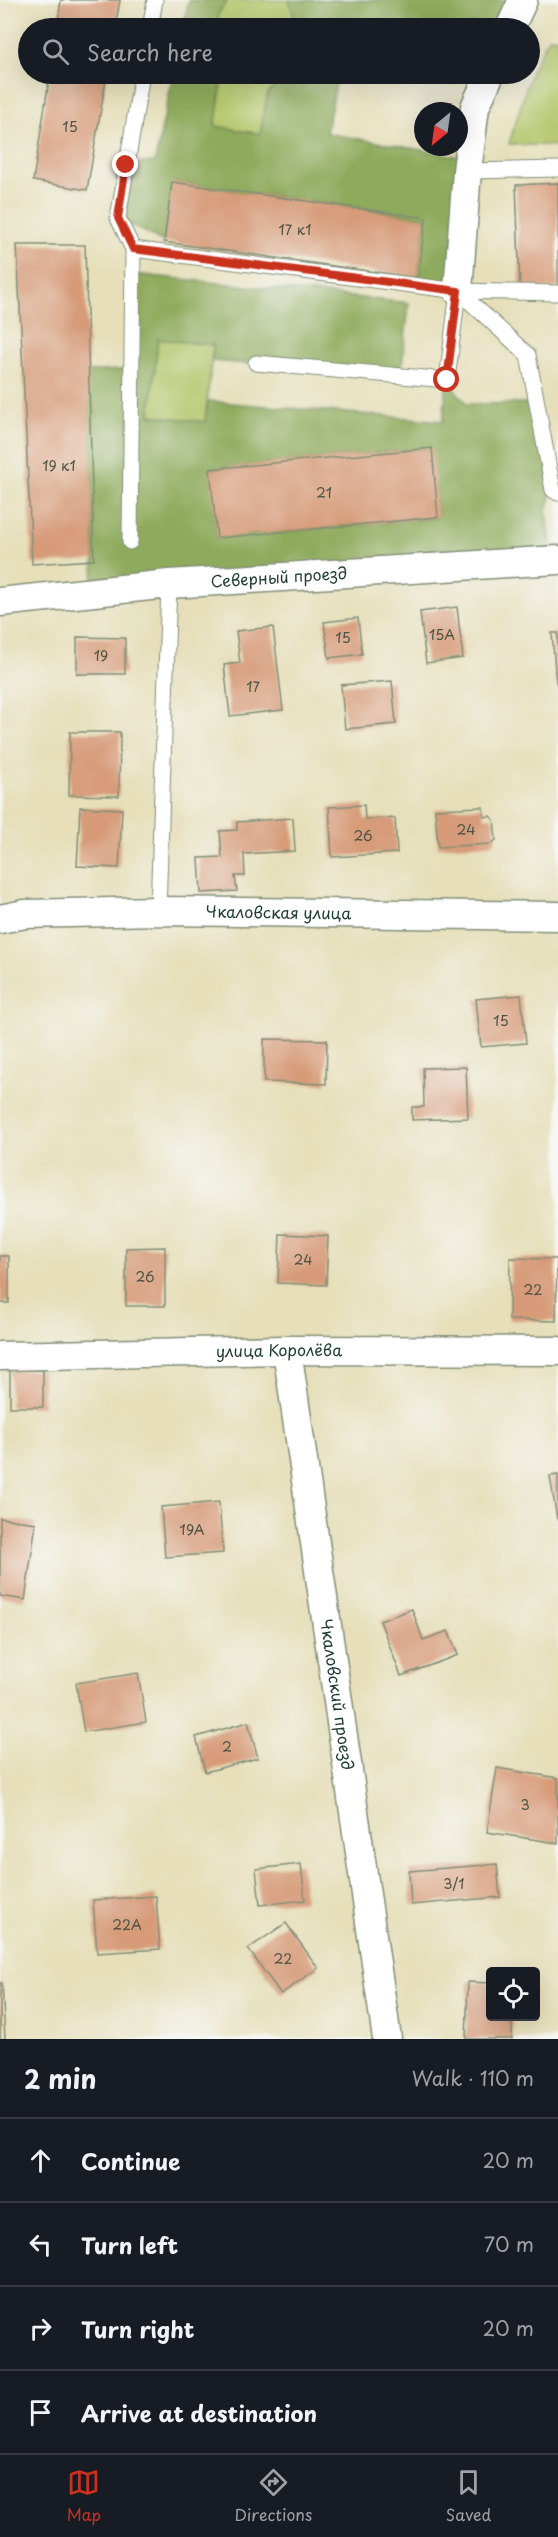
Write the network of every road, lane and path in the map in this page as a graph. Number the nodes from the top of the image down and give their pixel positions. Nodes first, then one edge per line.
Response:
1 (155, 0) edge
2 (523, 0) edge
3 (152, 18) edge
4 (515, 18) edge
5 (140, 84) edge
6 (485, 84) edge
7 (558, 169) edge
8 (467, 171) junction
9 (133, 249) junction
10 (458, 291) junction
11 (558, 293) edge
12 (256, 363) dead end
13 (558, 494) edge
14 (130, 542) dead end
15 (558, 560) edge
16 (169, 584) junction
17 (0, 602) edge
18 (158, 911) junction
19 (558, 916) edge
20 (0, 919) edge
21 (287, 1350) junction
22 (558, 1351) edge
23 (0, 1356) edge
24 (387, 2039) edge

1 - 3 lane
2 - 4 street
5 - 9 lane
6 - 8 street
7 - 8 lane
8 - 10 street
9 - 10 lane
9 - 14 lane
10 - 11 lane
10 - 12 lane
10 - 13 lane
15 - 16 street, Северный проезд
16 - 17 street, Северный проезд
16 - 18 lane
18 - 19 street, Чкаловская улица
18 - 20 street, Чкаловская улица
21 - 22 street, улица Королёва
21 - 23 street, улица Королёва
21 - 24 street, Чкаловский проезд

